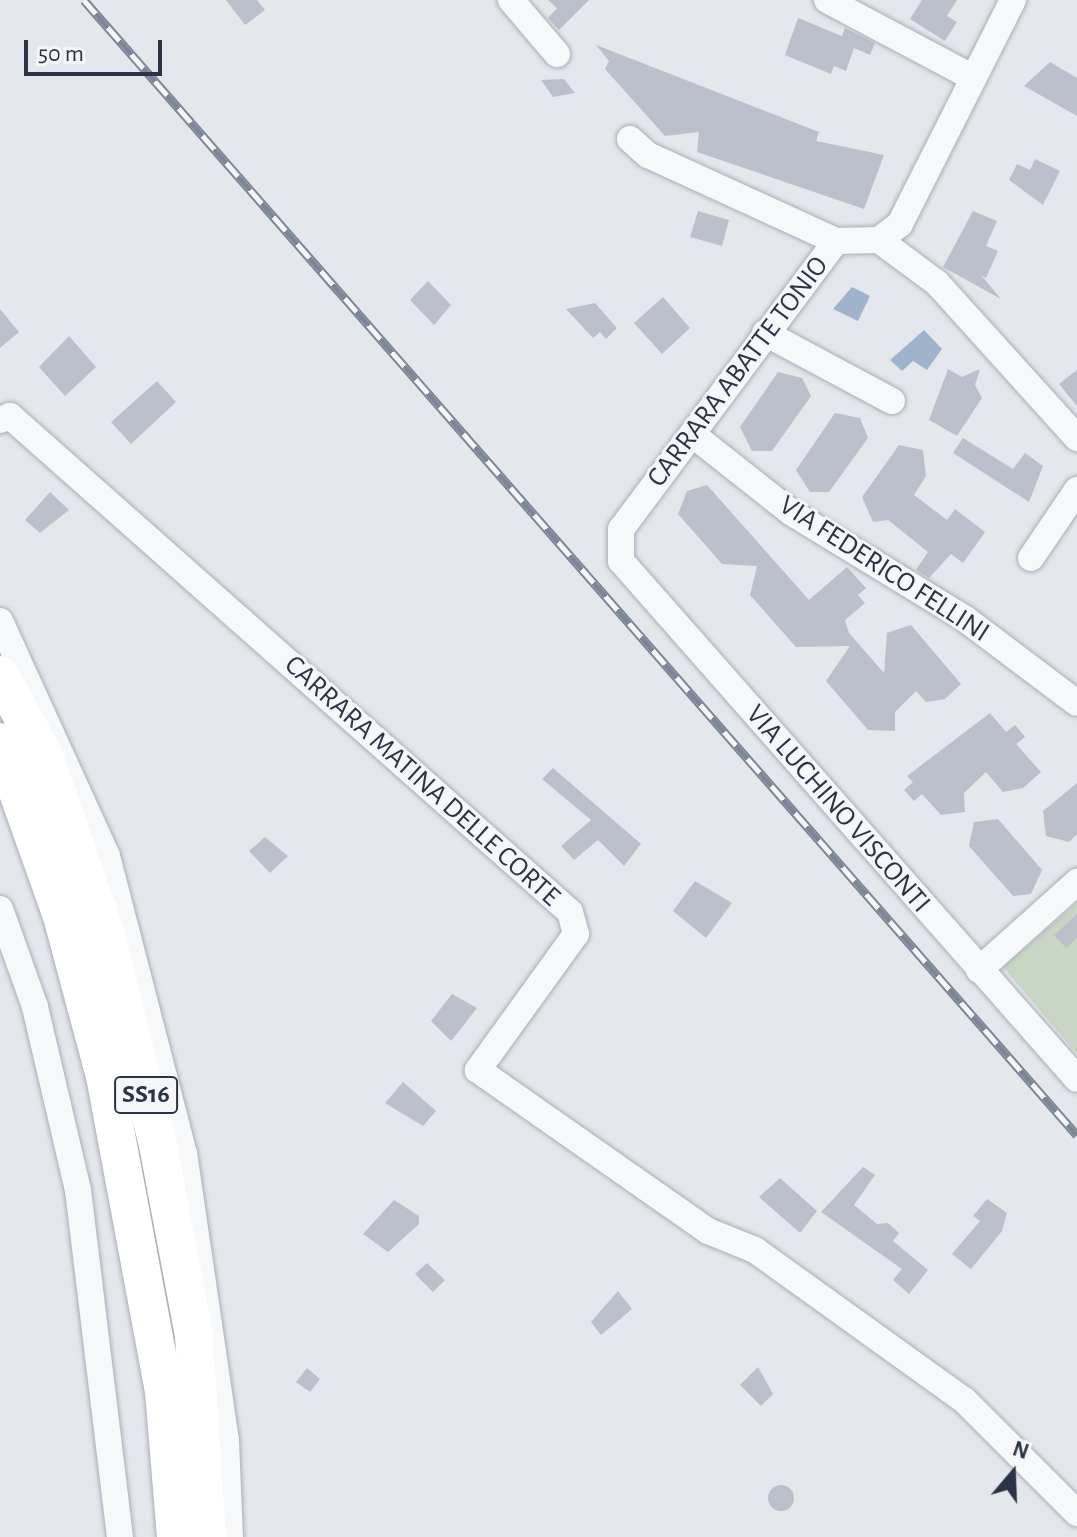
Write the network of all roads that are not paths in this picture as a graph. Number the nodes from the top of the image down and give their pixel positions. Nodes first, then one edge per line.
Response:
1 (511, 0) edge
2 (827, 0) edge
3 (1013, 0) edge
4 (557, 54) dead end
5 (972, 77) junction
6 (630, 139) dead end
7 (879, 240) junction
8 (836, 241) junction
9 (765, 333) junction
10 (892, 401) dead end
11 (0, 420) edge
12 (692, 434) junction
13 (1077, 438) edge
14 (1077, 490) edge
15 (621, 529) joint
16 (1031, 558) dead end
17 (0, 621) edge
18 (0, 675) edge
19 (1077, 703) edge
20 (0, 742) edge
21 (1077, 882) edge
22 (0, 909) edge
23 (979, 970) junction
24 (1077, 1079) edge
25 (1077, 1513) edge
26 (120, 1537) edge
27 (176, 1537) edge
28 (207, 1537) edge
29 (230, 1537) edge

1 - 4 street
2 - 5 street
3 - 5 street
5 - 7 street
6 - 8 street
7 - 8 street, CARRARA ABATTE TONIO
7 - 13 street
8 - 9 street, CARRARA ABATTE TONIO
9 - 10 street
9 - 12 street, CARRARA ABATTE TONIO
11 - 25 street, CARRARA MATINA DELLE CORTE
12 - 15 street, CARRARA ABATTE TONIO
12 - 19 street, VIA FEDERICO FELLINI
14 - 16 street
15 - 23 street, VIA LUCHINO VISCONTI
17 - 29 street
18 - 28 highway, SS16
20 - 27 highway, SS16
21 - 23 street
22 - 26 street
23 - 24 street, VIA LUCHINO VISCONTI

